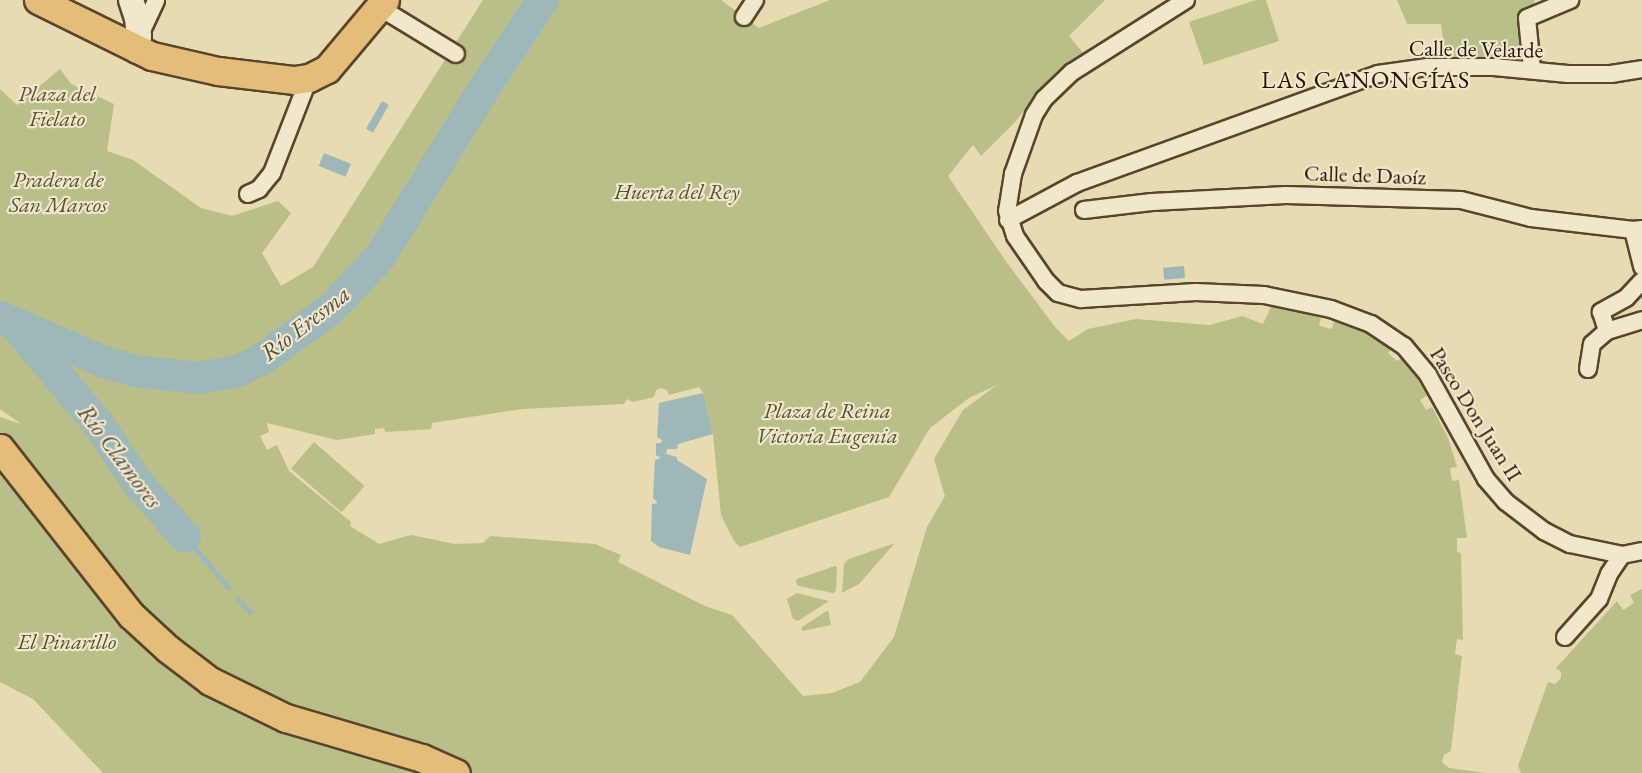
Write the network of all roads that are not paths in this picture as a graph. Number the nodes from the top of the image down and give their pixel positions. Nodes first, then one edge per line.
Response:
1 (38, 0) edge
2 (130, 0) edge
3 (156, 0) edge
4 (755, 0) edge
5 (1186, 0) edge
6 (1570, 0) edge
7 (382, 3) edge
8 (744, 17) dead end
9 (138, 43) junction
10 (456, 54) dead end
11 (1532, 69) junction
12 (1642, 69) edge
13 (309, 78) junction
14 (248, 194) dead end
15 (1083, 210) dead end
16 (1015, 216) junction
17 (1637, 229) edge
18 (1642, 267) edge
19 (1642, 281) edge
20 (1642, 320) edge
21 (1607, 331) junction
22 (1588, 369) dead end
23 (0, 448) edge
24 (1642, 551) edge
25 (1622, 555) junction
26 (1565, 637) dead end
27 (456, 773) edge

1 - 9 main road
2 - 9 street
3 - 9 street
4 - 8 street
5 - 16 street
6 - 11 street
7 - 10 street
7 - 13 main road
9 - 13 main road
11 - 12 street, Calle de Velarde
11 - 16 street, Calle de Velarde
13 - 14 street
15 - 17 street, Calle de Daoíz
16 - 25 street, Paseo Don Juan II
17 - 18 street
19 - 21 street
20 - 21 street
21 - 22 street
23 - 27 main road
24 - 25 street
25 - 26 street

